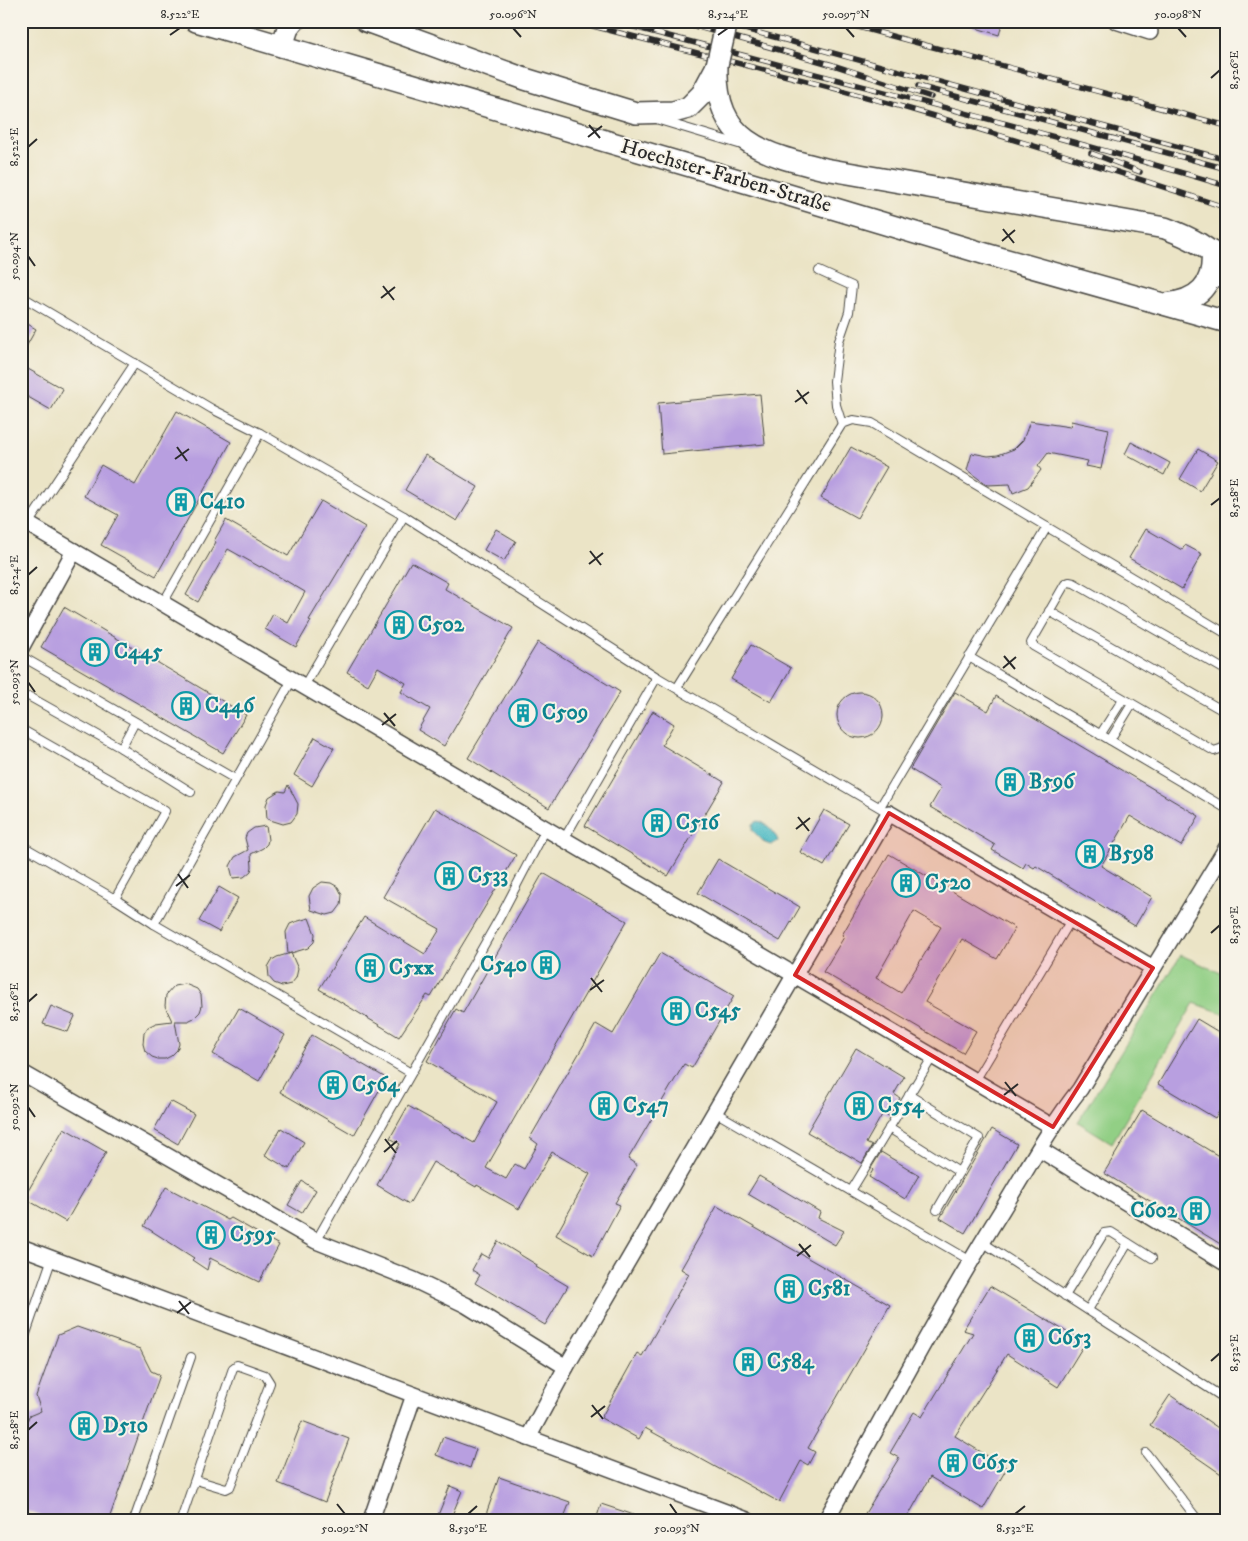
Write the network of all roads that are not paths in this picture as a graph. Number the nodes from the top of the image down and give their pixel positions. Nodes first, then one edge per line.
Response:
1 (196, 21) edge
2 (294, 21) edge
3 (366, 21) edge
4 (727, 21) edge
5 (1116, 21) edge
6 (1150, 32) dead end
7 (282, 46) junction
8 (712, 88) junction
9 (636, 113) junction
10 (772, 154) junction
11 (1212, 252) junction
12 (1227, 269) edge
13 (819, 271) dead end
14 (1227, 279) edge
15 (1202, 290) junction
16 (21, 296) edge
17 (1162, 304) junction
18 (1227, 322) edge
19 (135, 363) junction
20 (842, 424) junction
21 (260, 433) junction
22 (404, 516) junction
23 (25, 522) edge
24 (1047, 527) junction
25 (74, 551) junction
26 (163, 603) junction
27 (1049, 611) junction
28 (1227, 634) edge
29 (21, 648) edge
30 (21, 656) edge
31 (969, 657) junction
32 (1227, 671) edge
33 (657, 677) junction
34 (298, 683) junction
35 (677, 688) junction
36 (30, 697) dead end
37 (1123, 699) junction
38 (1132, 704) junction
39 (1227, 713) edge
40 (135, 722) junction
41 (21, 729) edge
42 (1100, 735) junction
43 (1110, 740) junction
44 (1227, 741) edge
45 (121, 748) junction
46 (235, 780) junction
47 (191, 792) dead end
48 (884, 810) junction
49 (1227, 810) edge
50 (546, 829) junction
51 (564, 839) junction
52 (21, 845) edge
53 (1227, 847) edge
54 (116, 899) junction
55 (1071, 920) junction
56 (154, 924) junction
57 (1153, 968) junction
58 (795, 975) junction
59 (933, 1056) junction
60 (21, 1072) edge
61 (411, 1073) junction
62 (975, 1081) junction
63 (909, 1094) junction
64 (715, 1112) junction
65 (1053, 1127) junction
66 (889, 1128) junction
67 (1039, 1149) junction
68 (960, 1172) junction
69 (851, 1191) junction
70 (937, 1210) dead end
71 (316, 1241) junction
72 (982, 1242) junction
73 (1128, 1243) junction
74 (21, 1247) edge
75 (52, 1258) junction
76 (1152, 1258) dead end
77 (970, 1261) junction
78 (1227, 1264) edge
79 (1066, 1296) junction
80 (1088, 1310) junction
81 (21, 1348) edge
82 (191, 1357) dead end
83 (566, 1367) junction
84 (414, 1394) junction
85 (1227, 1400) edge
86 (528, 1438) junction
87 (1146, 1453) dead end
88 (196, 1480) junction
89 (134, 1520) edge
90 (181, 1520) edge
91 (370, 1520) edge
92 (746, 1520) edge
93 (826, 1520) edge
94 (1198, 1520) edge

1 - 7 main road, Hoechster-Farben-Straße
2 - 7 main road
3 - 9 main road
4 - 8 main road, bridge
5 - 6 street
7 - 17 main road, Hoechster-Farben-Straße
8 - 9 main road
8 - 10 main road
9 - 10 lane
10 - 11 main road
11 - 12 main road
11 - 15 main road
13 - 20 lane
14 - 15 lane
15 - 17 main road
16 - 19 lane
17 - 18 main road, Hoechster-Farben-Straße
19 - 21 lane
19 - 23 lane
20 - 24 lane
20 - 35 lane
21 - 22 lane
21 - 26 lane
22 - 33 lane
22 - 34 lane
23 - 25 street
24 - 28 lane
24 - 31 lane
25 - 26 street
25 - 29 street
26 - 34 street
27 - 32 lane
27 - 37 lane
27 - 39 lane
30 - 40 lane
31 - 42 lane
31 - 48 lane
33 - 35 lane
33 - 51 lane
34 - 46 lane
34 - 50 street
35 - 48 lane
36 - 45 lane
37 - 38 lane
37 - 42 lane
38 - 43 lane
38 - 44 lane
40 - 45 lane
40 - 46 lane
41 - 54 lane
42 - 43 lane
43 - 49 lane
45 - 47 lane
46 - 56 lane
48 - 55 street
48 - 58 street
50 - 51 street
50 - 61 lane
51 - 58 street
52 - 54 lane
53 - 57 street
54 - 56 lane
55 - 57 street
55 - 62 lane
56 - 61 lane
57 - 65 street
58 - 59 street
58 - 64 street
59 - 62 street
59 - 63 lane
60 - 71 street
61 - 71 lane
62 - 65 street
63 - 66 lane
63 - 68 lane
64 - 69 lane
64 - 83 street
65 - 67 street
66 - 68 lane
66 - 69 lane
67 - 72 street
67 - 78 street
68 - 70 lane
69 - 77 lane
71 - 83 street
72 - 77 street
72 - 79 lane
73 - 76 lane
73 - 79 lane
73 - 80 lane
74 - 75 street
75 - 81 lane
75 - 84 street
77 - 93 street
79 - 80 lane
80 - 85 lane
82 - 89 lane
83 - 86 street
84 - 86 street
84 - 91 street
86 - 92 street
87 - 94 lane
88 - 88 lane
88 - 90 lane

